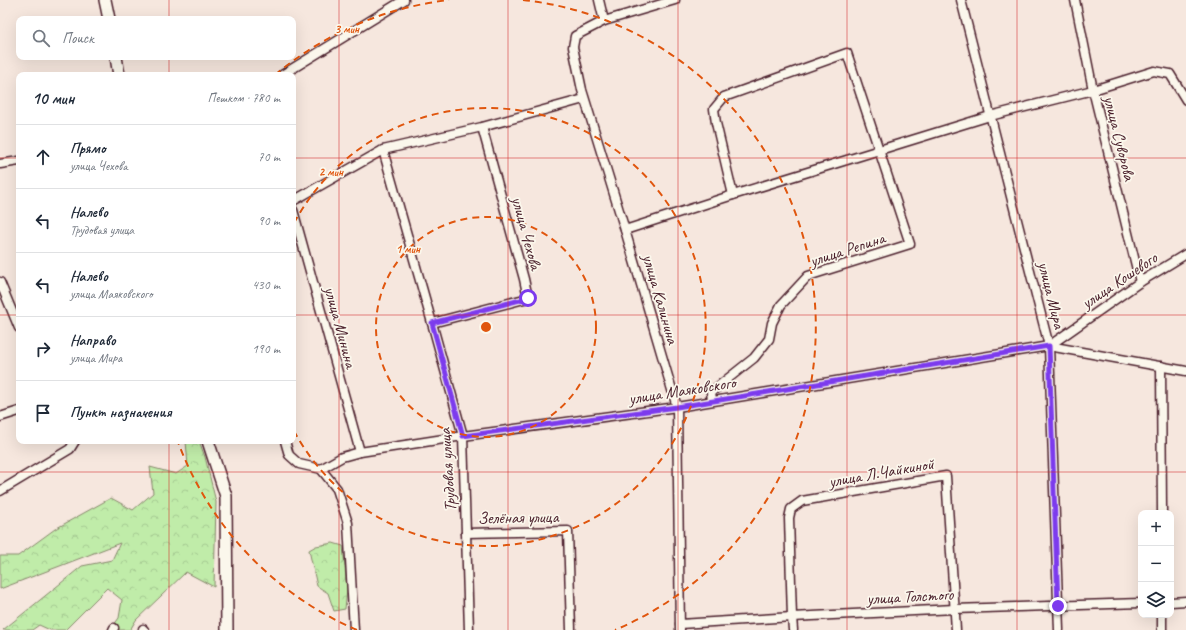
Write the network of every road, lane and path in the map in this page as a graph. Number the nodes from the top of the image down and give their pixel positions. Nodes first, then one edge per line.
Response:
1 (105, 0) edge
2 (404, 0) edge
3 (599, 0) edge
4 (675, 0) edge
5 (961, 0) edge
6 (1075, 0) edge
7 (108, 16) edge
8 (604, 21) junction
9 (116, 60) edge
10 (118, 72) edge
11 (287, 72) edge
12 (1093, 90) junction
13 (584, 99) junction
14 (1186, 100) edge
15 (990, 116) junction
16 (482, 127) junction
17 (383, 150) junction
18 (880, 150) junction
19 (16, 161) edge
20 (0, 164) edge
21 (733, 195) junction
22 (296, 199) edge
23 (296, 221) edge
24 (625, 230) junction
25 (1186, 254) edge
26 (0, 282) edge
27 (1140, 282) junction
28 (16, 321) edge
29 (432, 323) junction
30 (1049, 346) junction
31 (1161, 366) junction
32 (1186, 371) edge
33 (712, 400) junction
34 (677, 407) junction
35 (16, 412) edge
36 (0, 417) edge
37 (463, 436) junction
38 (73, 444) edge
39 (209, 444) edge
40 (286, 444) edge
41 (360, 452) junction
42 (321, 469) junction
43 (0, 491) edge
44 (1162, 510) edge
45 (466, 533) junction
46 (1186, 601) edge
47 (1174, 602) edge
48 (1138, 603) edge
49 (1058, 606) junction
50 (955, 609) junction
51 (792, 617) junction
52 (1162, 618) edge
53 (680, 627) edge
54 (227, 630) edge
55 (354, 630) edge
56 (469, 630) edge
57 (571, 630) edge
58 (794, 630) edge
59 (956, 630) edge
60 (1059, 630) edge
61 (1162, 630) edge

1 - 7 street
2 - 11 street
3 - 8 street
4 - 8 street
5 - 15 street, улица Мира
6 - 12 street, улица Суворова
8 - 13 street, улица Калинина
9 - 10 street
12 - 14 street
12 - 15 street
12 - 27 street, улица Суворова
13 - 16 street
13 - 24 street, улица Калинина
15 - 18 street
15 - 30 street, улица Мира
16 - 17 street
16 - 29 street, улица Чехова
17 - 22 street
17 - 29 street, Трудовая улица
18 - 21 street
18 - 21 street, улица Репина
18 - 33 street, улица Репина
19 - 20 street
21 - 24 street
23 - 41 street, улица Минина
24 - 34 street, улица Калинина
25 - 27 street, улица Кошевого
26 - 28 street
27 - 30 street, улица Кошевого
29 - 37 street, Трудовая улица
30 - 31 street
30 - 33 street, улица Маяковского
30 - 49 street, улица Мира
31 - 32 street
31 - 44 street
33 - 34 street, улица Маяковского
34 - 37 street, улица Маяковского
34 - 53 street, улица Калинина
35 - 36 street
37 - 41 street, улица Маяковского
37 - 45 street, Трудовая улица
38 - 43 street
39 - 54 street
40 - 42 street
41 - 42 street, улица Маяковского
42 - 55 street
45 - 56 street, Трудовая улица
45 - 57 street, Зелёная улица
46 - 47 street
48 - 49 street, улица Толстого
49 - 50 street, улица Толстого
49 - 60 street, улица Мира
50 - 51 street, улица Толстого
50 - 51 street, улица Л.Чайкиной
50 - 59 street, улица Л.Чайкиной
51 - 53 street, улица Толстого
51 - 58 street, улица Л.Чайкиной
52 - 61 street

